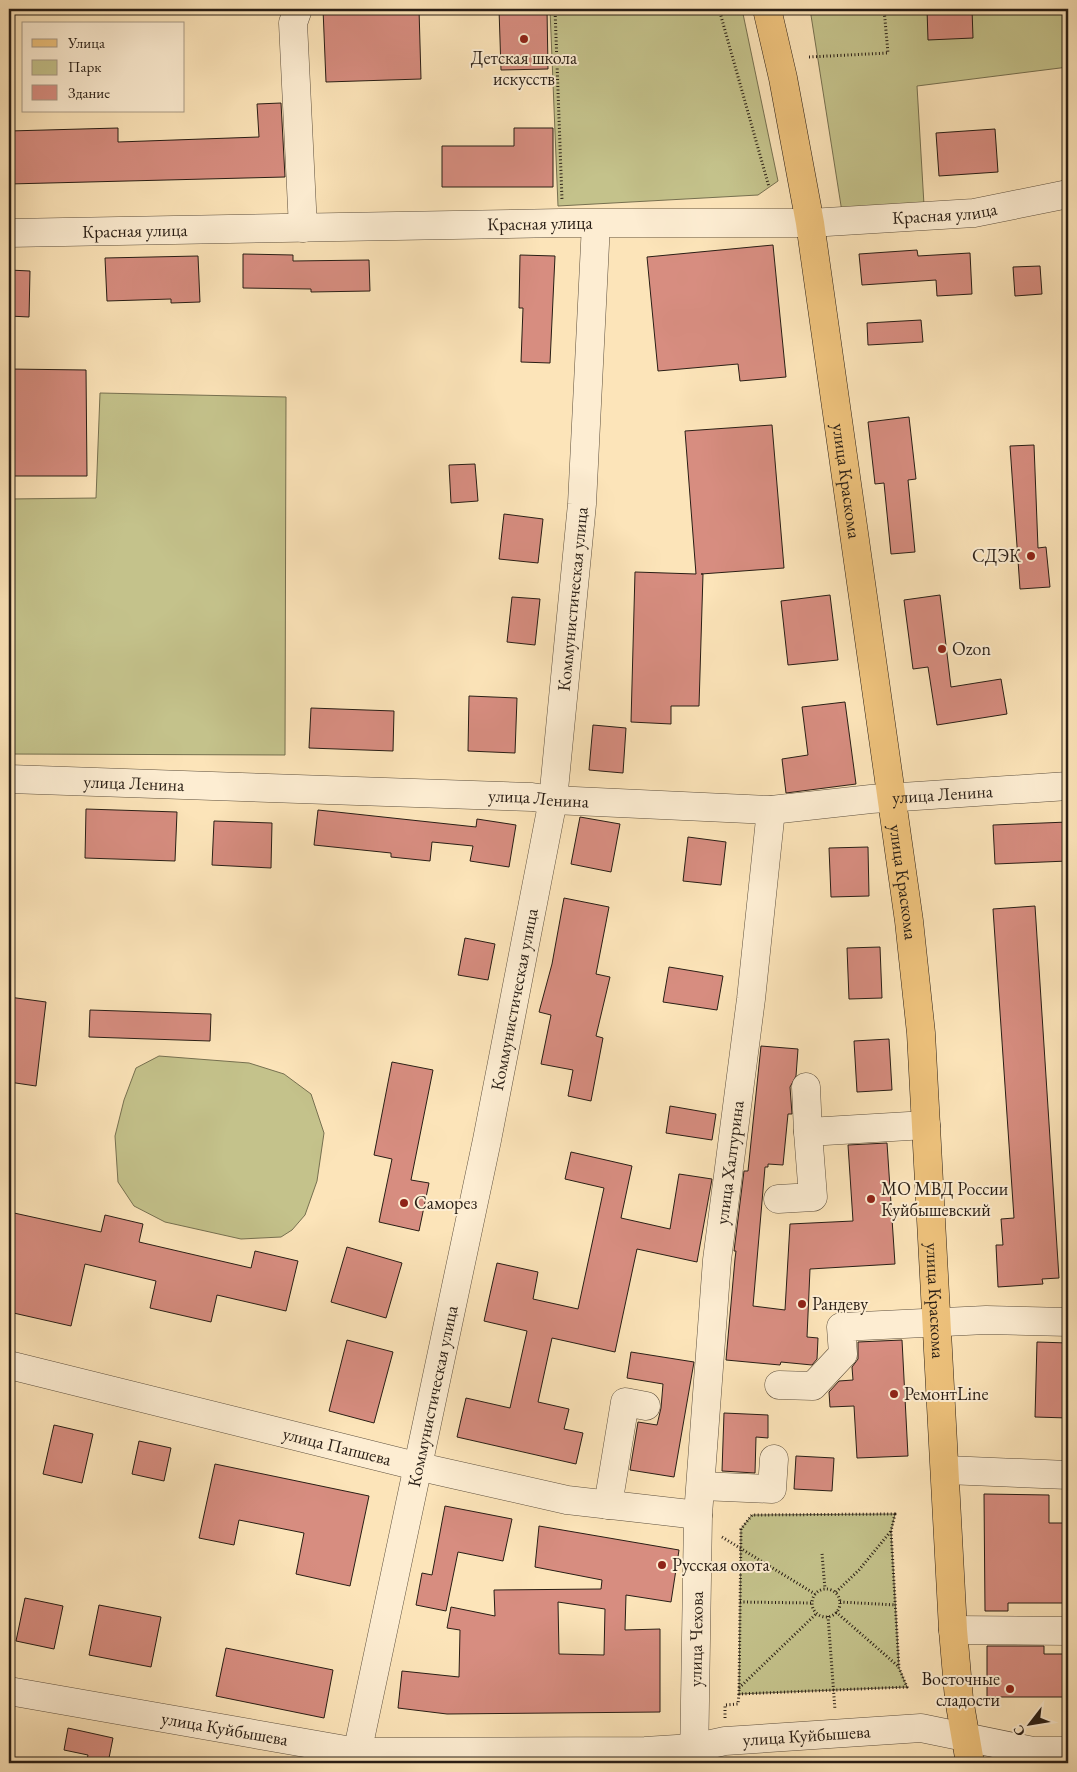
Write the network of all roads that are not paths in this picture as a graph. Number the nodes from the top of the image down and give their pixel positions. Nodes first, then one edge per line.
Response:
1 (298, 9) edge
2 (767, 9) edge
3 (1068, 194) edge
4 (810, 223) junction
5 (596, 224) junction
6 (303, 228) junction
7 (9, 233) edge
8 (9, 779) edge
9 (1068, 786) edge
10 (891, 798) junction
11 (553, 800) junction
12 (771, 810) junction
13 (806, 1087) dead end
14 (926, 1125) junction
15 (808, 1132) junction
16 (778, 1199) dead end
17 (938, 1322) junction
18 (1068, 1322) edge
19 (9, 1365) edge
20 (779, 1384) dead end
21 (646, 1406) dead end
22 (774, 1460) dead end
23 (416, 1466) junction
24 (946, 1470) junction
25 (1068, 1475) edge
26 (700, 1486) junction
27 (608, 1505) junction
28 (698, 1520) junction
29 (953, 1630) junction
30 (1068, 1631) edge
31 (9, 1692) edge
32 (968, 1750) edge
33 (1068, 1751) edge
34 (694, 1756) edge
35 (356, 1757) edge

1 - 6 street
2 - 4 main road, улица Краскома
3 - 4 street, Красная улица
4 - 5 street, Красная улица
4 - 10 main road, улица Краскома
5 - 6 street, Красная улица
5 - 11 street, Коммунистическая улица
6 - 7 street, Красная улица
8 - 11 street, улица Ленина
9 - 10 street, улица Ленина
10 - 12 street, улица Ленина
10 - 14 main road, улица Краскома
11 - 12 street, улица Ленина
11 - 23 street, Коммунистическая улица
12 - 26 street, улица Халтурина
13 - 15 street
14 - 15 street
14 - 17 main road, улица Краскома
15 - 16 street
17 - 18 street
17 - 20 street
17 - 24 main road, улица Краскома
19 - 23 street, улица Папшева
21 - 27 street
22 - 26 street
23 - 27 street, улица Папшева
23 - 35 street, Коммунистическая улица
24 - 25 street
24 - 29 main road, улица Краскома
26 - 28 street, улица Халтурина
27 - 28 street, улица Папшева
28 - 34 street, улица Чехова
29 - 30 street
29 - 32 main road, улица Краскома
31 - 35 street, улица Куйбышева
32 - 33 street, улица Куйбышева
32 - 34 street, улица Куйбышева
34 - 35 street, улица Куйбышева

